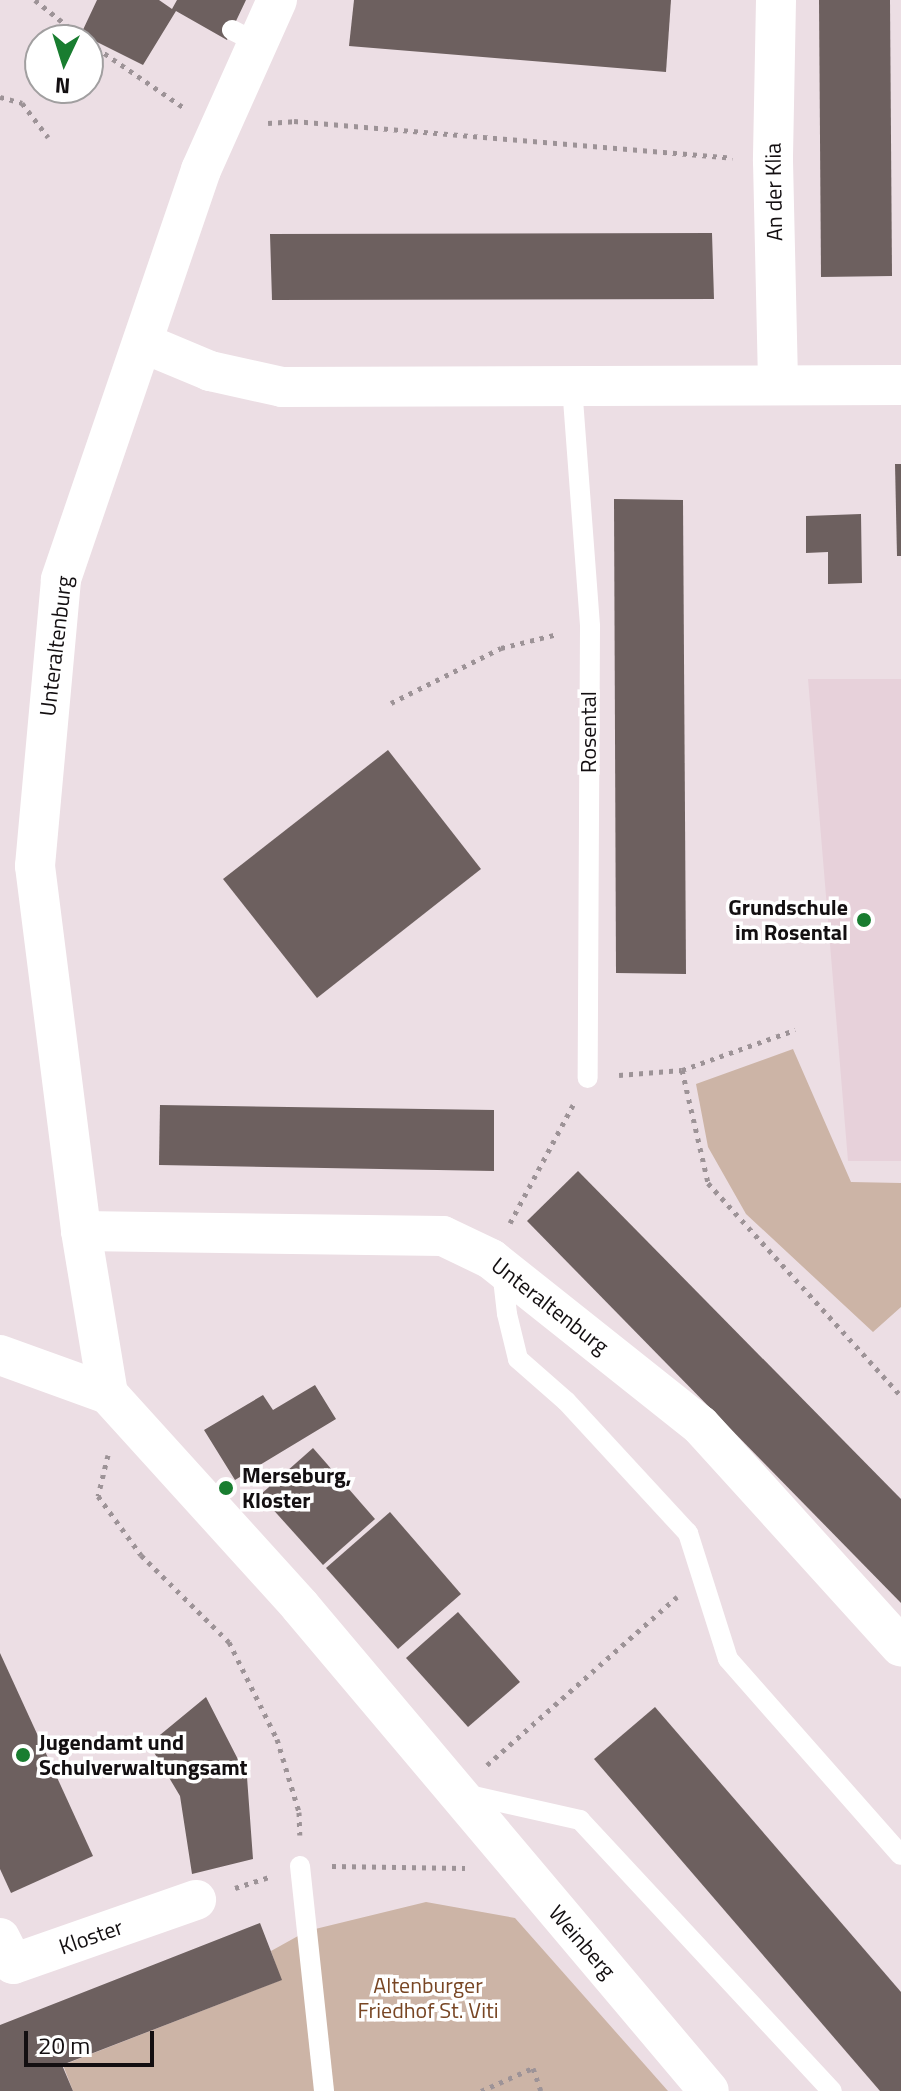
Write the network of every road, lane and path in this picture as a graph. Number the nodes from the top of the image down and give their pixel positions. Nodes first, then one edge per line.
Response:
1 (35, 0) edge
2 (277, 0) edge
3 (776, 0) edge
4 (65, 24) edge
5 (104, 53) edge
6 (0, 97) edge
7 (259, 124) dead end
8 (217, 130) junction
9 (48, 137) dead end
10 (773, 161) junction
11 (143, 343) junction
12 (778, 385) junction
13 (901, 385) edge
14 (572, 386) junction
15 (590, 626) junction
16 (391, 703) dead end
17 (795, 1030) dead end
18 (682, 1070) junction
19 (588, 1078) junction
20 (81, 1231) junction
21 (496, 1262) junction
22 (0, 1355) edge
23 (108, 1394) junction
24 (901, 1396) edge
25 (137, 1426) junction
26 (701, 1575) junction
27 (901, 1647) edge
28 (456, 1792) junction
29 (901, 1855) edge
30 (300, 1866) junction
31 (529, 1881) junction
32 (196, 1900) joint
33 (0, 1938) edge
34 (324, 2091) edge
35 (481, 2091) edge
36 (541, 2091) edge
37 (709, 2091) edge
38 (832, 2091) edge

1 - 4 path
2 - 8 street, Unteraltenburg
3 - 10 street, An der Klia
5 - 8 path
6 - 9 path
7 - 10 path
8 - 11 street, Unteraltenburg
10 - 12 street, An der Klia
11 - 14 street
11 - 20 street, Unteraltenburg
12 - 13 street
12 - 14 street
14 - 15 lane, Rosental
15 - 16 path
15 - 19 lane, Rosental
17 - 18 path
18 - 19 path
18 - 24 path
19 - 21 path
20 - 21 street, Unteraltenburg
20 - 23 street, Unteraltenburg
21 - 26 lane
21 - 27 street, Unteraltenburg
22 - 23 street
23 - 25 street
25 - 28 street
25 - 30 path
26 - 28 path
26 - 29 lane
28 - 31 street, Weinberg
28 - 38 lane
30 - 31 path
30 - 32 path
30 - 34 lane
31 - 37 street, Weinberg
32 - 33 street, Kloster
35 - 36 path

